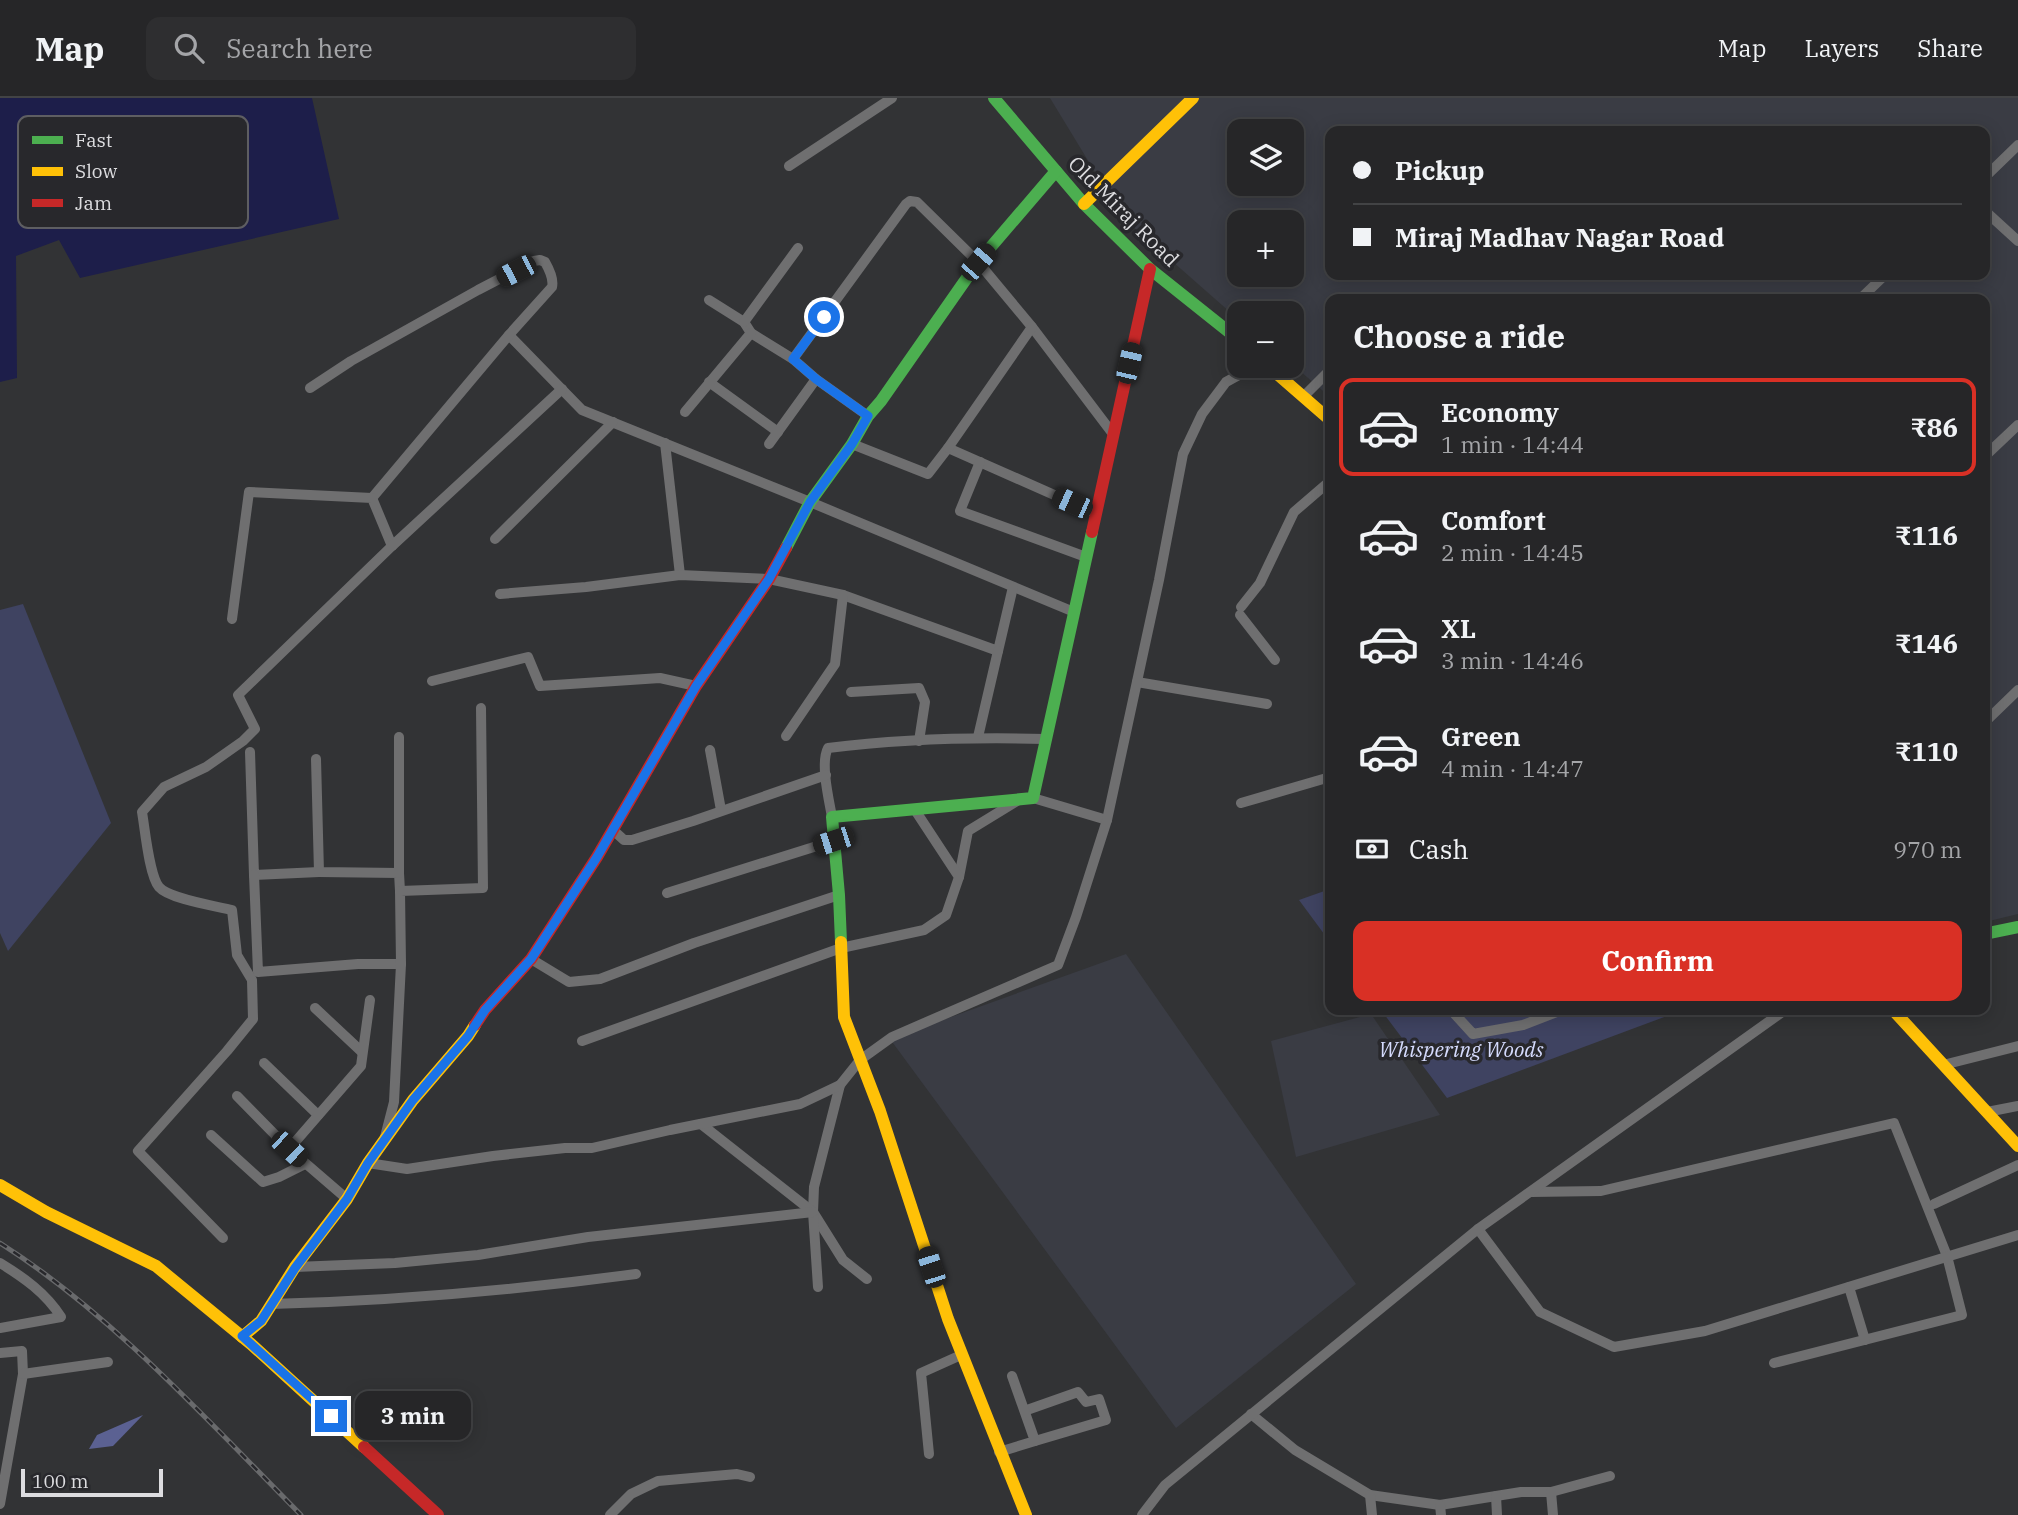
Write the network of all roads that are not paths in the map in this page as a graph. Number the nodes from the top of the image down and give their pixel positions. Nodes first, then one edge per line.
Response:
1 (892, 98) edge
2 (994, 98) edge
3 (1193, 98) edge
4 (2018, 145) edge
5 (789, 166) dead end
6 (1056, 171) junction
7 (1990, 171) edge
8 (1084, 204) junction
9 (1990, 215) edge
10 (2018, 241) edge
11 (798, 248) dead end
12 (978, 262) junction
13 (1150, 269) junction
14 (1880, 280) edge
15 (1865, 294) edge
16 (709, 300) dead end
17 (744, 322) junction
18 (1032, 327) junction
19 (1227, 330) edge
20 (751, 333) junction
21 (509, 335) junction
22 (793, 359) junction
23 (1325, 375) edge
24 (1233, 378) edge
25 (1282, 378) edge
26 (816, 379) junction
27 (709, 382) junction
28 (310, 388) dead end
29 (562, 389) junction
30 (1303, 397) junction
31 (685, 412) dead end
32 (868, 416) junction
33 (1325, 416) edge
34 (613, 422) junction
35 (2018, 425) edge
36 (778, 432) junction
37 (1113, 434) junction
38 (665, 443) junction
39 (769, 444) dead end
40 (852, 444) junction
41 (948, 448) junction
42 (1990, 451) edge
43 (980, 463) junction
44 (1325, 485) edge
45 (372, 498) junction
46 (810, 502) junction
47 (1095, 513) junction
48 (495, 539) dead end
49 (392, 546) junction
50 (1086, 557) junction
51 (680, 575) junction
52 (769, 579) junction
53 (1013, 587) junction
54 (500, 594) dead end
55 (842, 595) junction
56 (1074, 612) junction
57 (232, 619) dead end
58 (998, 651) junction
59 (1275, 660) dead end
60 (432, 681) dead end
61 (1137, 682) junction
62 (696, 686) junction
63 (2018, 690) edge
64 (850, 692) dead end
65 (1267, 705) dead end
66 (481, 708) dead end
67 (1990, 717) edge
68 (786, 736) dead end
69 (399, 737) dead end
70 (978, 737) junction
71 (1046, 739) junction
72 (919, 741) junction
73 (710, 750) dead end
74 (250, 752) dead end
75 (316, 759) dead end
76 (826, 775) junction
77 (1325, 778) edge
78 (1027, 799) junction
79 (1241, 803) dead end
80 (721, 810) junction
81 (915, 810) junction
82 (832, 817) junction
83 (1107, 820) junction
84 (612, 830) junction
85 (833, 841) junction
86 (319, 872) junction
87 (399, 873) junction
88 (254, 875) junction
89 (959, 877) junction
90 (400, 891) junction
91 (667, 893) dead end
92 (839, 895) junction
93 (2018, 927) edge
94 (1990, 933) edge
95 (841, 948) junction
96 (531, 959) junction
97 (401, 964) junction
98 (370, 1000) dead end
99 (315, 1007) dead end
100 (1456, 1015) edge
101 (1549, 1015) edge
102 (1778, 1015) edge
103 (1898, 1015) edge
104 (582, 1041) dead end
105 (2018, 1046) edge
106 (362, 1052) junction
107 (860, 1060) junction
108 (264, 1063) dead end
109 (1943, 1065) junction
110 (840, 1084) junction
111 (237, 1096) dead end
112 (2018, 1106) edge
113 (1987, 1112) junction
114 (318, 1115) junction
115 (701, 1124) junction
116 (211, 1135) dead end
117 (384, 1141) junction
118 (2018, 1146) edge
119 (289, 1149) junction
120 (368, 1163) junction
121 (305, 1164) junction
122 (2018, 1166) edge
123 (0, 1185) edge
124 (1530, 1192) junction
125 (347, 1199) junction
126 (1934, 1204) dead end
127 (813, 1212) junction
128 (1478, 1229) junction
129 (2018, 1235) edge
130 (223, 1238) dead end
131 (1947, 1256) junction
132 (0, 1263) edge
133 (295, 1268) junction
134 (636, 1274) dead end
135 (867, 1279) dead end
136 (818, 1287) dead end
137 (1849, 1287) junction
138 (271, 1304) junction
139 (0, 1328) edge
140 (242, 1336) junction
141 (1865, 1340) junction
142 (0, 1353) edge
143 (961, 1355) junction
144 (108, 1362) dead end
145 (1774, 1363) dead end
146 (23, 1374) junction
147 (1012, 1376) dead end
148 (1027, 1410) dead end
149 (1251, 1414) junction
150 (1035, 1441) junction
151 (999, 1452) junction
152 (5, 1453) edge
153 (929, 1454) dead end
154 (1610, 1476) dead end
155 (750, 1477) dead end
156 (1551, 1492) junction
157 (1370, 1495) junction
158 (1496, 1496) junction
159 (0, 1504) edge
160 (1440, 1510) edge
161 (438, 1515) edge
162 (610, 1515) edge
163 (1026, 1515) edge
164 (1142, 1515) edge
165 (1372, 1515) edge
166 (1497, 1515) edge
167 (1553, 1515) edge

1 - 5 street
2 - 6 street, Old Miraj Road
3 - 8 street
4 - 7 street
6 - 8 street, Old Miraj Road
6 - 12 street
8 - 13 street, Old Miraj Road
9 - 10 street
11 - 17 street
12 - 18 street
12 - 22 street
12 - 32 street
13 - 19 street, Old Miraj Road
13 - 37 street
14 - 15 street
16 - 17 street
17 - 20 street
18 - 37 street
18 - 41 street
20 - 22 street
20 - 27 street
21 - 28 street
21 - 29 street
21 - 45 street
22 - 26 street
23 - 30 street
24 - 61 street
25 - 30 street
26 - 32 street
26 - 36 street
27 - 31 street
27 - 36 street
29 - 34 street
29 - 49 street
30 - 33 street
32 - 40 street
34 - 38 street
34 - 48 street
35 - 42 street
36 - 39 street
37 - 47 street
38 - 46 street
38 - 51 street
40 - 41 street
40 - 46 street
41 - 43 street
43 - 47 street
43 - 50 street
44 - 59 street
45 - 49 street
45 - 57 street
46 - 52 street
46 - 53 street
47 - 50 street
49 - 130 street
50 - 56 street
51 - 52 street
51 - 54 street
52 - 55 street
52 - 62 street
53 - 56 street
53 - 58 street
55 - 58 street
55 - 68 street
56 - 71 street
58 - 70 street
60 - 62 street
61 - 65 street
61 - 83 street
62 - 84 street
63 - 67 street
64 - 72 street
66 - 90 street
69 - 87 street
70 - 71 street
70 - 72 street
71 - 78 street
72 - 76 street
73 - 80 street
74 - 88 street
75 - 86 street
76 - 80 street
76 - 82 street
77 - 79 street
78 - 81 street
78 - 83 street
78 - 89 street
80 - 84 street
81 - 82 street
81 - 89 street
82 - 85 street
83 - 107 street
84 - 96 street
85 - 91 street
85 - 92 street
86 - 87 street
86 - 88 street
87 - 90 street
88 - 97 street
89 - 95 street
90 - 97 street
92 - 95 street
92 - 96 street
93 - 94 street
95 - 104 street
95 - 107 street
96 - 117 street
97 - 117 street
98 - 106 street
99 - 106 street
100 - 101 street
102 - 124 street
103 - 109 street
105 - 109 street
106 - 114 street
107 - 110 street
107 - 143 street
108 - 114 street
109 - 113 street
110 - 115 street
110 - 127 street
111 - 119 street
112 - 113 street
113 - 118 street
114 - 119 street
115 - 120 street
115 - 127 street
116 - 121 street
117 - 120 street
119 - 121 street
120 - 125 street
121 - 125 street
122 - 126 street
123 - 140 street
124 - 128 street
124 - 131 street
125 - 133 street
127 - 133 street
127 - 135 street
127 - 136 street
128 - 137 street
128 - 149 street
129 - 131 street
131 - 137 street
131 - 141 street
132 - 139 street
133 - 138 street
134 - 138 street
137 - 141 street
138 - 140 street
140 - 161 street
141 - 145 street
142 - 146 street
143 - 151 street
143 - 153 street
144 - 146 street
146 - 152 street
147 - 150 street
148 - 150 street
149 - 157 street
149 - 164 street
150 - 151 street
151 - 163 street
152 - 159 street
154 - 156 street
155 - 162 street
156 - 158 street
156 - 167 street
157 - 160 street
157 - 165 street
158 - 160 street
158 - 166 street

